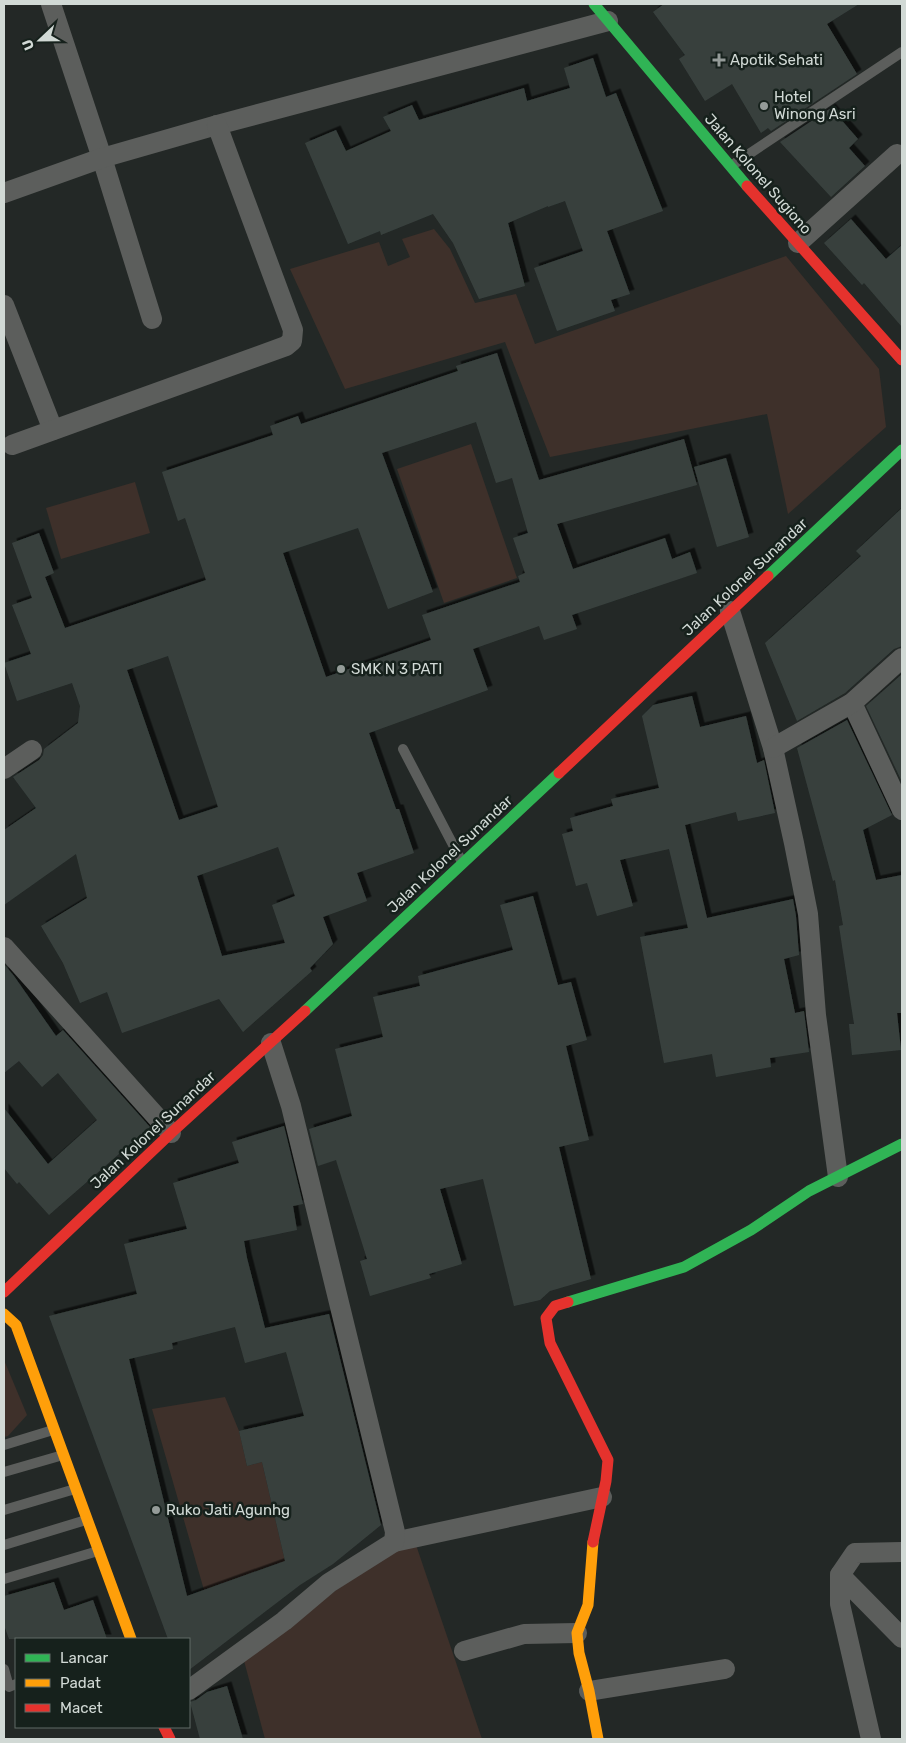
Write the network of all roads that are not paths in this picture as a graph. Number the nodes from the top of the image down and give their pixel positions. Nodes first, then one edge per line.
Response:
1 (51, 4) edge
2 (594, 4) edge
3 (608, 21) junction
4 (902, 52) edge
5 (216, 125) junction
6 (898, 154) dead end
7 (102, 158) junction
8 (730, 167) junction
9 (4, 193) edge
10 (798, 243) junction
11 (4, 305) edge
12 (152, 319) dead end
13 (902, 360) edge
14 (53, 430) junction
15 (12, 445) dead end
16 (902, 450) edge
17 (730, 611) junction
18 (902, 658) edge
19 (852, 703) junction
20 (773, 748) junction
21 (403, 749) dead end
22 (32, 750) dead end
23 (4, 769) edge
24 (902, 810) edge
25 (462, 863) junction
26 (4, 947) edge
27 (271, 1043) junction
28 (171, 1133) junction
29 (902, 1144) edge
30 (838, 1177) junction
31 (8, 1268) dead end
32 (16, 1279) junction
33 (4, 1292) edge
34 (4, 1314) edge
35 (16, 1325) junction
36 (55, 1430) junction
37 (4, 1445) edge
38 (64, 1454) junction
39 (4, 1472) edge
40 (76, 1489) junction
41 (602, 1497) junction
42 (4, 1510) edge
43 (88, 1520) junction
44 (394, 1542) junction
45 (4, 1545) edge
46 (98, 1551) junction
47 (902, 1552) edge
48 (840, 1575) junction
49 (4, 1580) edge
50 (577, 1633) junction
51 (131, 1638) edge
52 (902, 1638) edge
53 (464, 1651) dead end
54 (4, 1668) edge
55 (724, 1669) dead end
56 (15, 1684) edge
57 (190, 1689) edge
58 (589, 1691) junction
59 (598, 1739) edge
60 (871, 1739) edge

1 - 7 street
2 - 3 main road, Jalan Kolonel Sugiono
3 - 5 street
3 - 8 main road, Jalan Kolonel Sugiono
4 - 8 lane
5 - 7 street
5 - 14 street
6 - 10 street
7 - 9 street
7 - 12 street
8 - 10 main road, Jalan Kolonel Sugiono
10 - 13 main road, Jalan Kolonel Sugiono
11 - 14 street
14 - 15 street
16 - 17 main road, Jalan Kolonel Sunandar
17 - 20 street
17 - 25 main road, Jalan Kolonel Sunandar
18 - 19 street
19 - 20 street
19 - 24 street
20 - 30 street
21 - 25 lane
22 - 23 street
25 - 27 main road, Jalan Kolonel Sunandar
26 - 28 street
27 - 28 main road, Jalan Kolonel Sunandar
27 - 44 street
28 - 32 main road, Jalan Kolonel Sunandar
29 - 30 main road
30 - 41 main road
31 - 32 main road
32 - 33 main road, Jalan Kolonel Sunandar
32 - 35 main road
34 - 35 main road
35 - 36 main road
36 - 37 lane
36 - 38 main road
38 - 39 lane
38 - 40 main road
40 - 42 lane
40 - 43 main road
41 - 44 street
41 - 50 main road
43 - 45 lane
43 - 46 main road
44 - 57 street
46 - 49 lane
46 - 51 main road
47 - 48 street
48 - 52 street
48 - 60 street
50 - 53 street
50 - 58 main road
54 - 56 lane
55 - 58 street
58 - 59 main road

